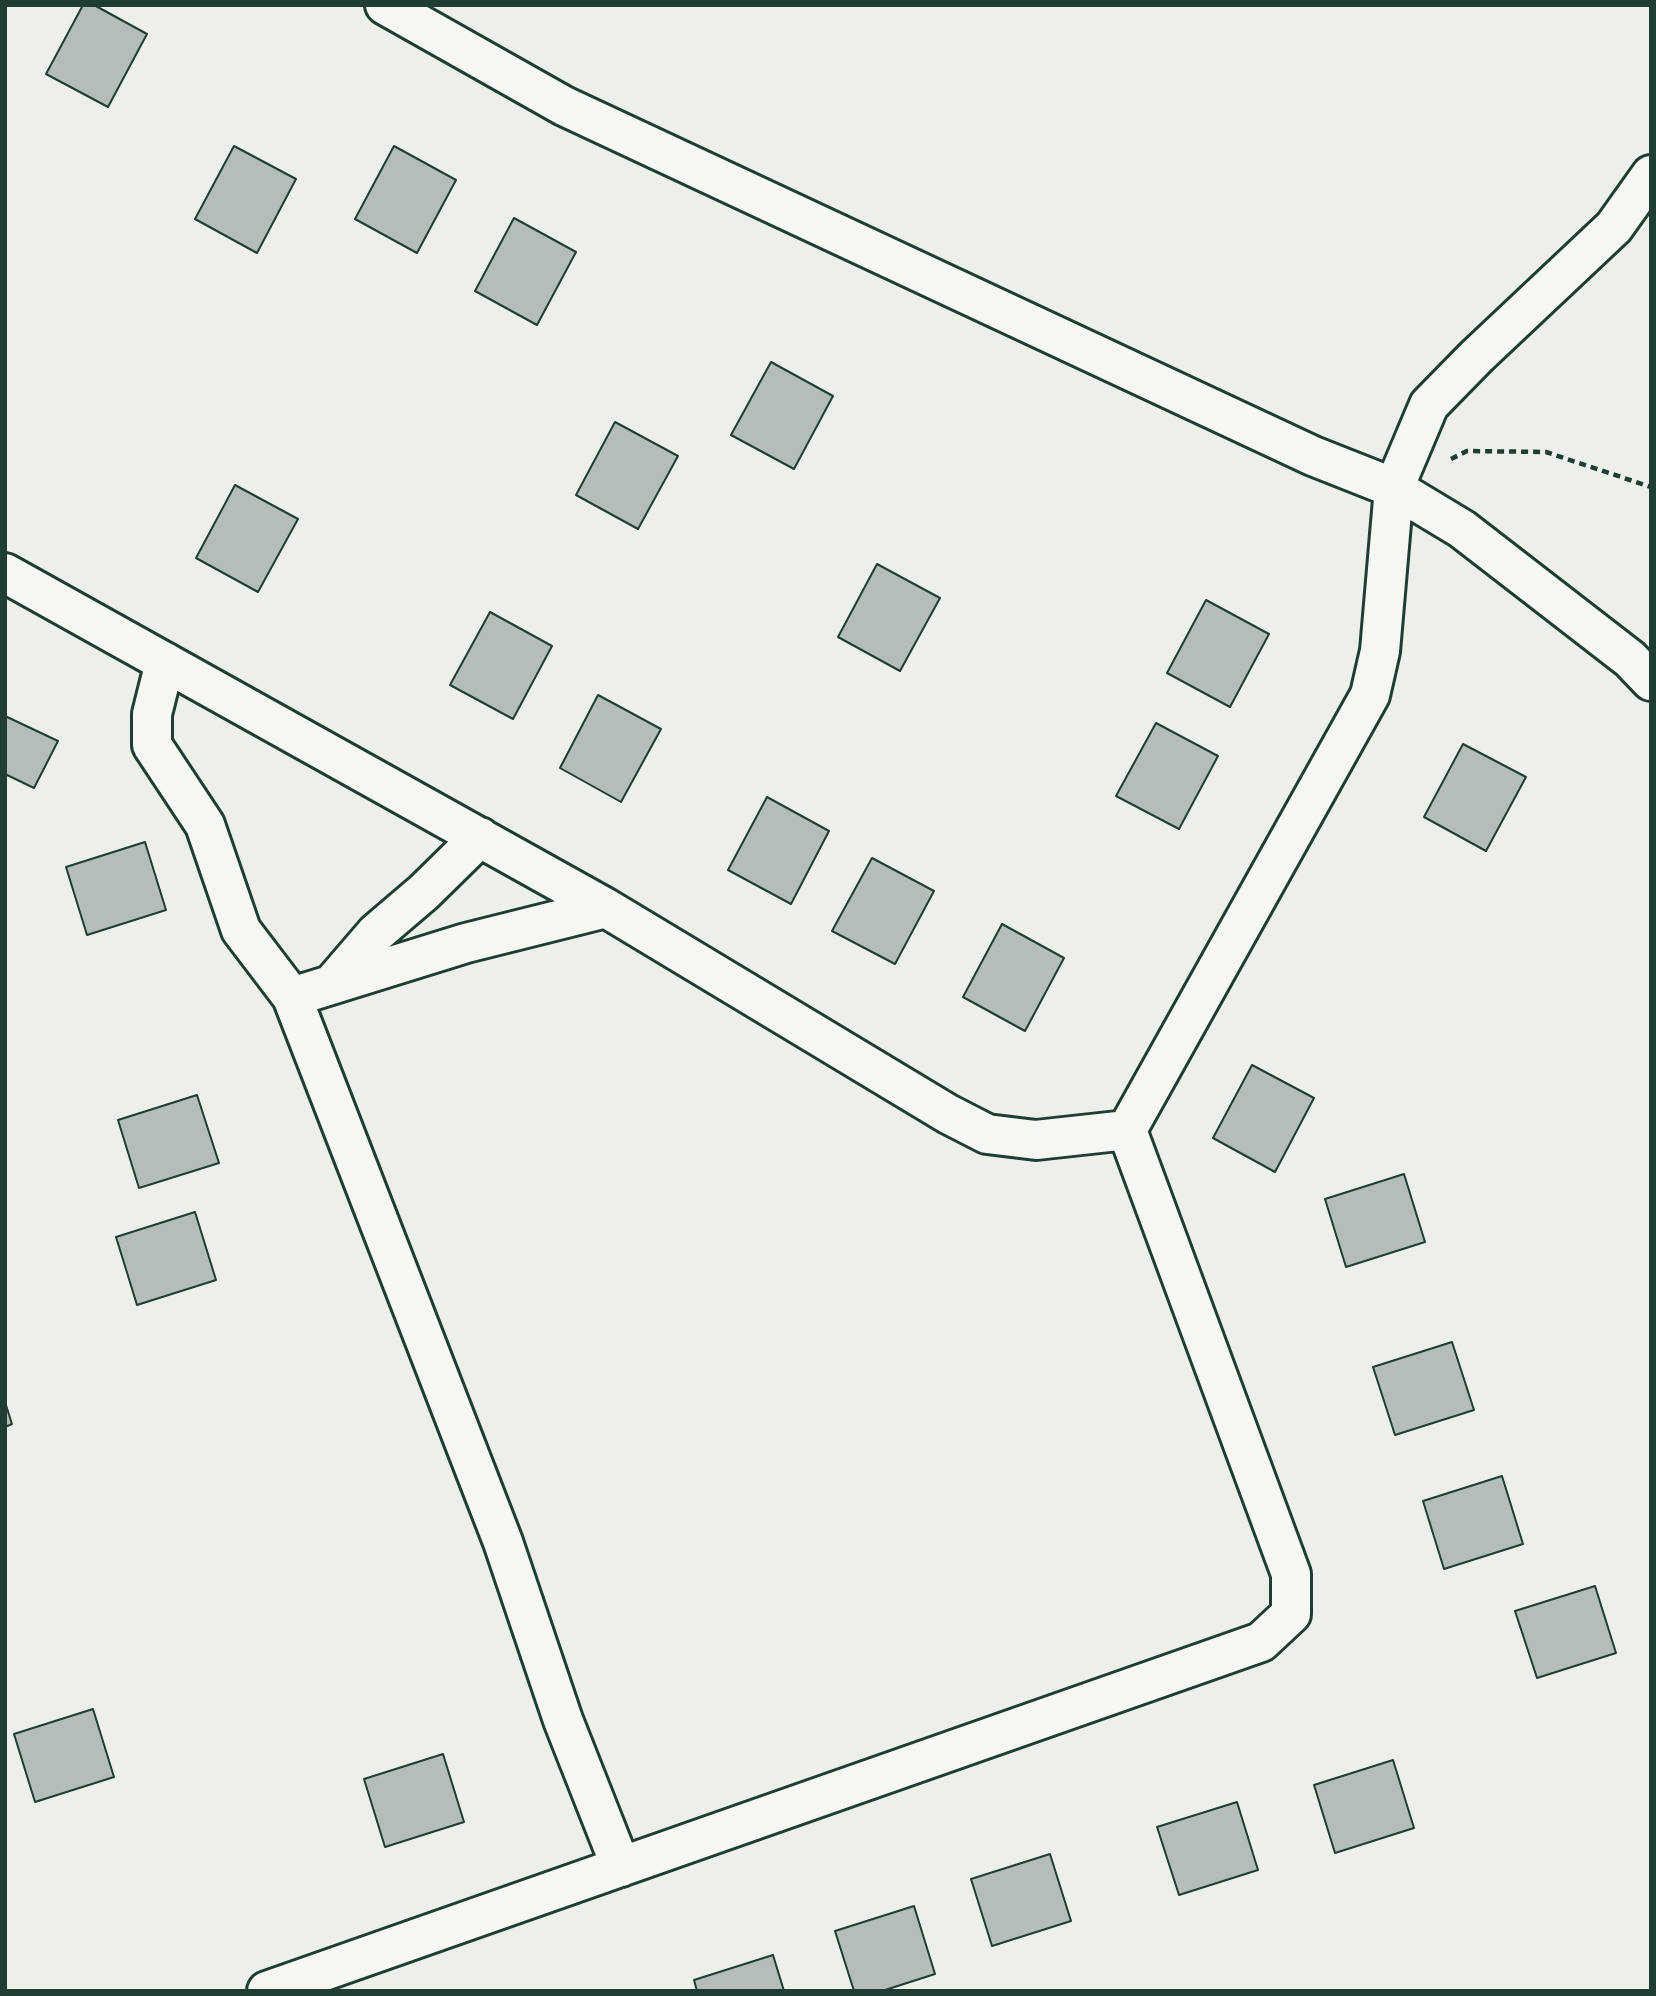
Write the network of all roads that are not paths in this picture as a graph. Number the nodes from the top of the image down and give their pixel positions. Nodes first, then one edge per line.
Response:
1 (385, 5) edge
2 (1651, 175) edge
3 (1394, 488) junction
4 (5, 573) edge
5 (165, 662) junction
6 (1651, 681) edge
7 (480, 837) junction
8 (606, 908) junction
9 (333, 983) junction
10 (292, 997) junction
11 (1127, 1130) junction
12 (621, 1867) junction
13 (267, 1991) edge

1 - 3 street
2 - 3 street
3 - 6 street
3 - 11 street
4 - 5 street
5 - 7 street
5 - 10 street
7 - 8 street
7 - 9 street
8 - 9 street
8 - 11 street
9 - 10 street
10 - 12 street
11 - 12 street
12 - 13 street

